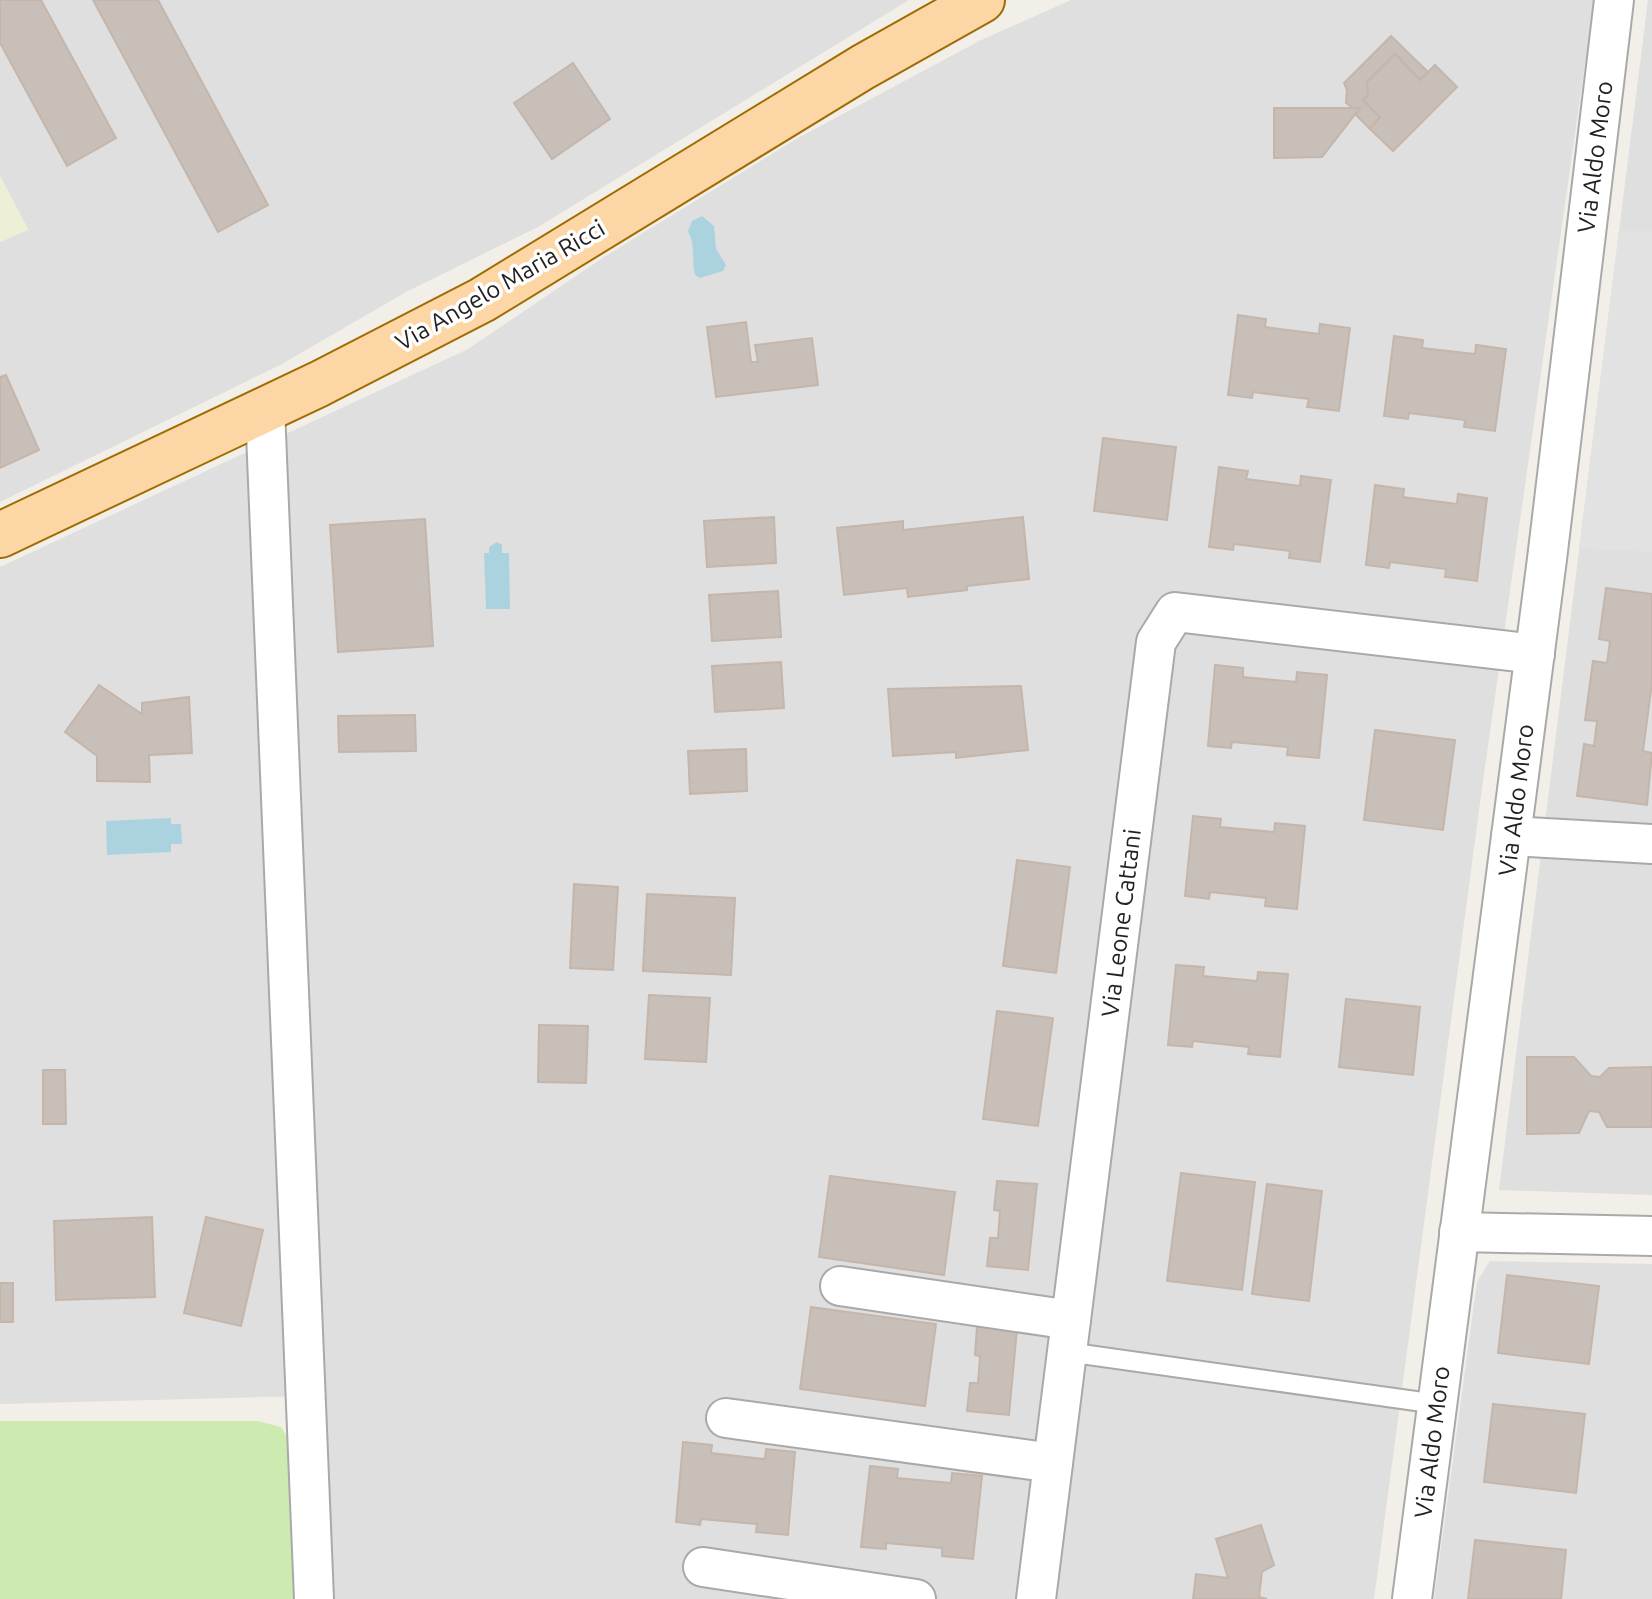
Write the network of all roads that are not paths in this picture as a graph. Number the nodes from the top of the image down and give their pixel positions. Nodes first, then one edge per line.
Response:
1 (982, 0) edge
2 (1614, 0) edge
3 (265, 409) junction
4 (0, 535) edge
5 (1535, 654) junction
6 (1511, 836) junction
7 (1652, 844) edge
8 (1459, 1232) junction
9 (1652, 1236) edge
10 (840, 1286) dead end
11 (1069, 1336) junction
12 (1437, 1404) junction
13 (726, 1418) dead end
14 (1053, 1463) junction
15 (703, 1567) dead end
16 (314, 1599) edge
17 (916, 1599) edge
18 (1036, 1599) edge
19 (1412, 1599) edge

1 - 3 main road, Via Angelo Maria Ricci
2 - 5 street, Via Aldo Moro
3 - 4 main road, Via Angelo Maria Ricci
3 - 16 street
5 - 6 street, Via Aldo Moro
5 - 11 street, Via Leone Cattani
6 - 7 street
6 - 8 street, Via Aldo Moro
8 - 9 street
8 - 12 street, Via Aldo Moro
10 - 11 street
11 - 12 lane
11 - 14 street, Via Leone Cattani
12 - 19 street, Via Aldo Moro
13 - 14 street
14 - 18 street, Via Leone Cattani
15 - 17 street

